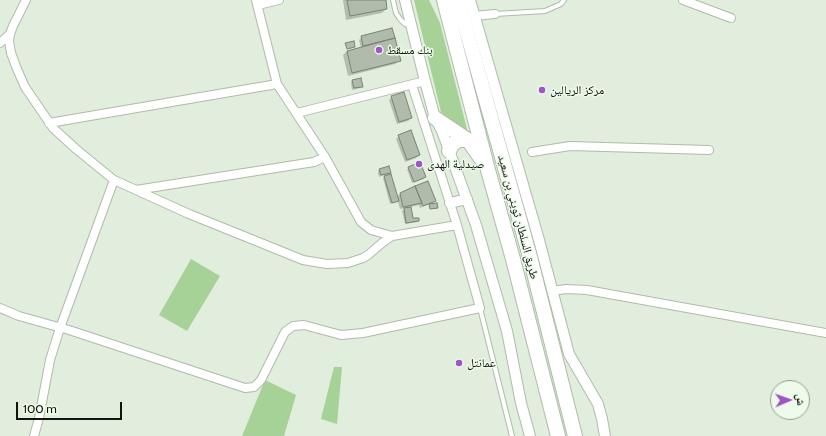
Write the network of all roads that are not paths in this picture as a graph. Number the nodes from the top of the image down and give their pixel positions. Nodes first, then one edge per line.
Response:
1 (26, 0) edge
2 (279, 0) edge
3 (393, 0) edge
4 (405, 0) edge
5 (444, 0) edge
6 (458, 0) edge
7 (470, 0) edge
8 (564, 0) edge
9 (683, 0) edge
10 (257, 3) edge
11 (495, 14) joint
12 (474, 16) junction
13 (731, 18) dead end
14 (412, 27) junction
15 (10, 34) junction
16 (0, 43) edge
17 (425, 81) junction
18 (278, 84) junction
19 (412, 85) junction
20 (298, 114) junction
21 (435, 118) junction
22 (49, 123) junction
23 (468, 140) junction
24 (709, 150) dead end
25 (450, 151) junction
26 (532, 152) dead end
27 (325, 157) junction
28 (488, 170) junction
29 (114, 180) junction
30 (136, 190) junction
31 (467, 199) junction
32 (450, 203) junction
33 (457, 225) junction
34 (392, 236) junction
35 (552, 291) junction
36 (0, 308) edge
37 (480, 308) junction
38 (60, 328) junction
39 (826, 333) edge
40 (34, 436) edge
41 (512, 436) edge
42 (530, 436) edge
43 (558, 436) edge
44 (574, 436) edge
45 (605, 436) edge

1 - 15 street
2 - 10 street
3 - 14 lane
4 - 14 street
5 - 28 highway, طريق السلطان ثويني بن سعيد
6 - 44 highway, طريق السلطان ثويني بن سعيد
7 - 12 street
8 - 11 lane
9 - 13 street
10 - 18 street
11 - 12 street
12 - 35 street
14 - 17 street
15 - 16 street
15 - 22 street
17 - 19 street
17 - 21 street
18 - 20 street
18 - 22 street
19 - 20 street
19 - 32 street
20 - 27 street
21 - 23 highway
21 - 25 street
22 - 29 street
23 - 25 highway
23 - 28 highway
24 - 26 street
25 - 31 street
27 - 30 street
27 - 34 street
28 - 43 highway, طريق السلطان ثويني بن سعيد
29 - 30 street
29 - 38 street
30 - 34 street
31 - 32 street
31 - 42 street
32 - 33 street
33 - 34 street
33 - 37 street
35 - 39 street
35 - 45 street
36 - 38 street
37 - 38 street
37 - 41 lane
38 - 40 street

